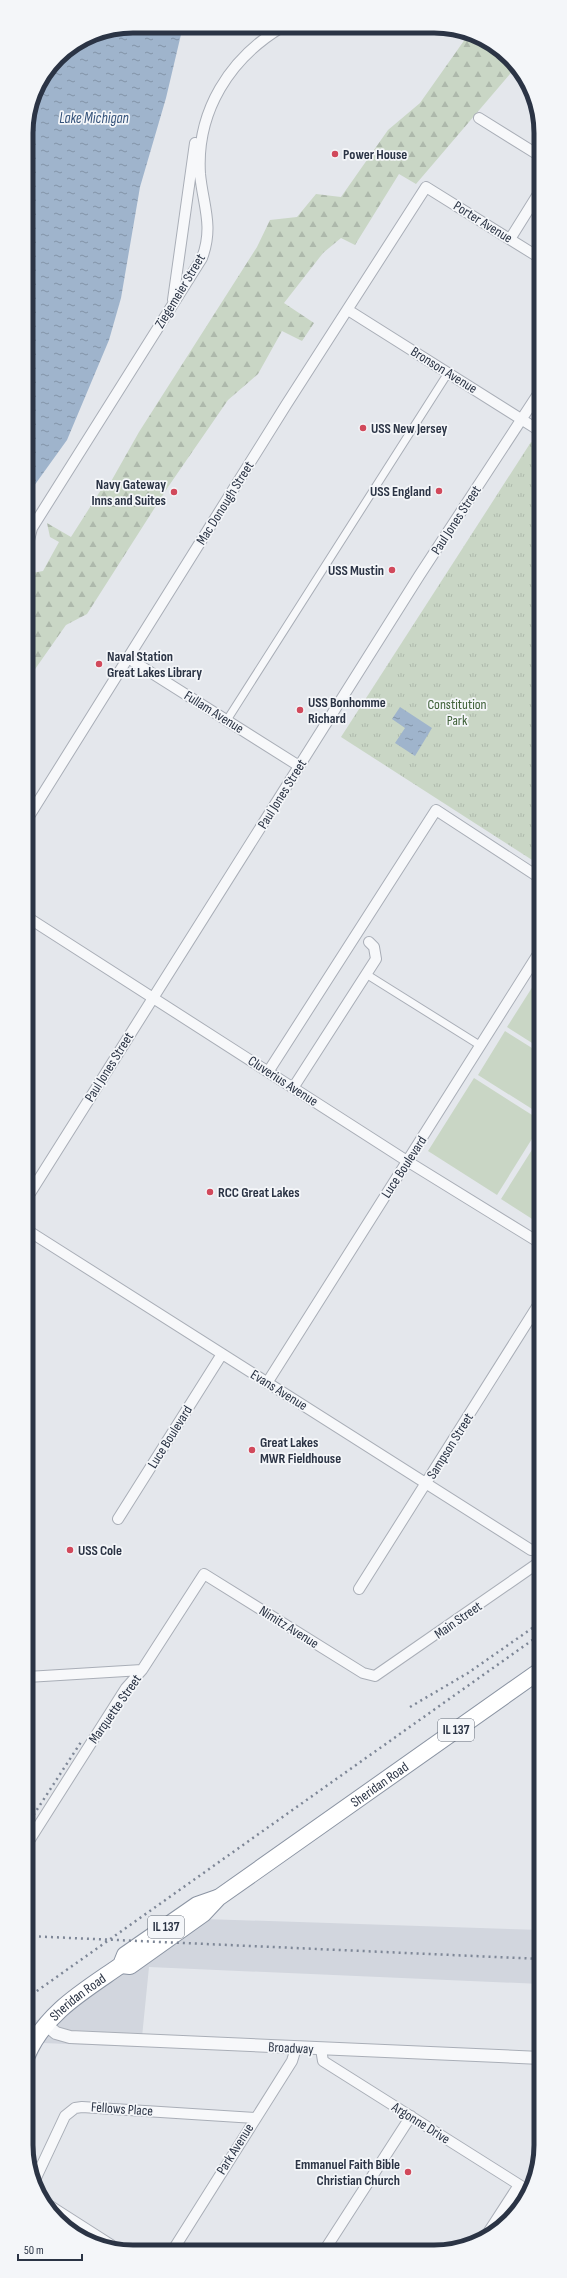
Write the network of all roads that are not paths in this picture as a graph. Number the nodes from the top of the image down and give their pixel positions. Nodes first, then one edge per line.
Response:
1 (273, 33) edge
2 (211, 105) junction
3 (479, 118) dead end
4 (534, 152) edge
5 (426, 187) joint
6 (534, 201) edge
7 (510, 239) junction
8 (534, 254) edge
9 (173, 304) junction
10 (348, 310) junction
11 (448, 373) junction
12 (534, 401) edge
13 (522, 420) junction
14 (534, 427) edge
15 (33, 526) edge
16 (128, 658) junction
17 (227, 720) junction
18 (300, 766) junction
19 (33, 810) edge
20 (534, 874) edge
21 (33, 921) edge
22 (369, 942) dead end
23 (534, 960) edge
24 (366, 974) junction
25 (153, 998) junction
26 (480, 1046) junction
27 (268, 1072) junction
28 (293, 1088) junction
29 (407, 1161) junction
30 (33, 1188) edge
31 (33, 1234) edge
32 (534, 1239) edge
33 (534, 1312) edge
34 (222, 1354) junction
35 (267, 1383) junction
36 (426, 1484) junction
37 (118, 1519) dead end
38 (531, 1550) dead end
39 (534, 1567) edge
40 (204, 1574) joint
41 (359, 1590) dead end
42 (142, 1670) junction
43 (534, 1675) edge
44 (375, 1676) joint
45 (33, 1677) edge
46 (33, 1835) edge
47 (45, 2024) junction
48 (33, 2045) edge
49 (296, 2048) junction
50 (321, 2049) junction
51 (534, 2058) edge
52 (411, 2116) junction
53 (255, 2118) junction
54 (37, 2175) edge
55 (519, 2185) junction
56 (524, 2189) edge
57 (59, 2212) edge
58 (493, 2226) edge
59 (97, 2238) edge
60 (176, 2245) edge
61 (328, 2245) edge

1 - 2 street, Ziegemeier Street
2 - 9 street
2 - 9 street, Ziegemeier Street
3 - 4 street
5 - 7 street, Porter Avenue
5 - 10 street, Mac Donough Street
6 - 7 street
7 - 8 street, Porter Avenue
9 - 15 street, Ziegemeier Street
10 - 11 street, Bronson Avenue
10 - 16 street, Mac Donough Street
11 - 13 street, Bronson Avenue
11 - 17 street
12 - 13 street, Paul Jones Street
13 - 14 street, Bronson Avenue
13 - 18 street, Paul Jones Street
16 - 17 street, Fullam Avenue
16 - 19 street, Mac Donough Street
17 - 18 street, Fullam Avenue
18 - 25 street, Paul Jones Street
20 - 27 street
21 - 25 street, Cluverius Avenue
22 - 24 street
23 - 26 street, Luce Boulevard
24 - 26 street
24 - 28 street
25 - 27 street, Cluverius Avenue
25 - 30 street, Paul Jones Street
26 - 29 street, Luce Boulevard
27 - 28 street, Cluverius Avenue
28 - 29 street, Cluverius Avenue
29 - 32 street, Cluverius Avenue
29 - 35 street, Luce Boulevard
31 - 34 street, Evans Avenue
33 - 36 street, Sampson Street
34 - 35 street, Evans Avenue
34 - 37 street, Luce Boulevard
35 - 36 street, Evans Avenue
36 - 38 street, Evans Avenue
36 - 41 street, Sampson Street
39 - 44 street, Main Street
40 - 42 street, Marquette Street
40 - 44 street, Nimitz Avenue
42 - 45 street
42 - 46 street, Marquette Street
43 - 47 highway, Sheridan Road / IL 137
47 - 48 highway, Sheridan Road / IL 137
47 - 49 street, Broadway
49 - 50 street, Broadway
49 - 53 street, Park Avenue
50 - 51 street, Broadway
50 - 52 street, Argonne Drive
52 - 55 street, Argonne Drive
52 - 61 street
53 - 54 street, Fellows Place
53 - 60 street, Park Avenue
55 - 56 street, Argonne Drive
55 - 58 street
57 - 59 street

